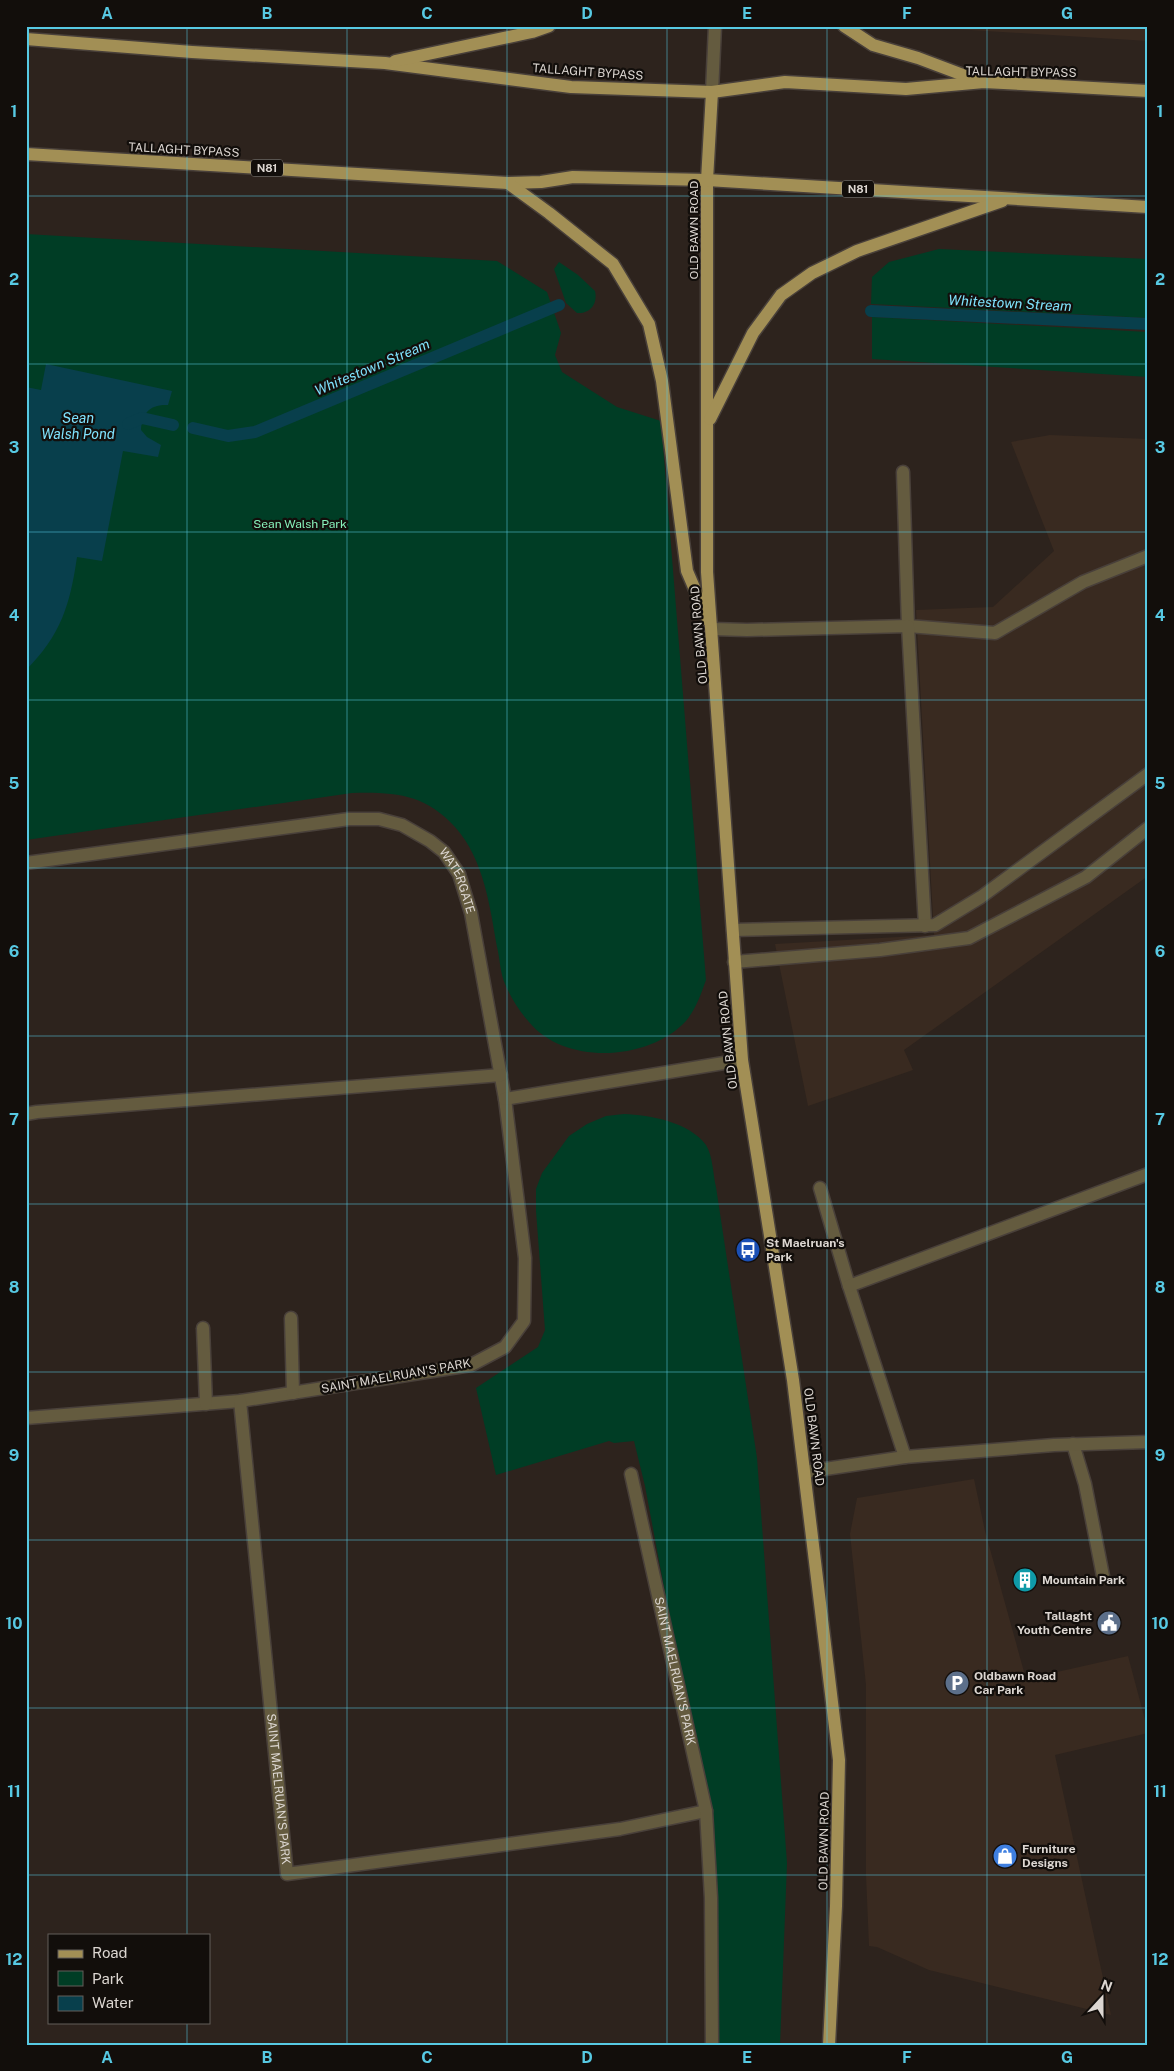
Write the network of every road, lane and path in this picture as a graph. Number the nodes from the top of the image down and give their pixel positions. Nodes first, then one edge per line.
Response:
1 (549, 26) edge
2 (715, 26) edge
3 (844, 26) edge
4 (26, 39) edge
5 (385, 63) junction
6 (984, 82) junction
7 (1148, 91) edge
8 (712, 92) junction
9 (26, 154) edge
10 (707, 180) junction
11 (508, 184) junction
12 (1009, 198) junction
13 (1148, 207) edge
14 (708, 424) junction
15 (903, 472) dead end
16 (1148, 556) edge
17 (908, 626) junction
18 (713, 629) junction
19 (1148, 774) edge
20 (1148, 828) edge
21 (26, 863) edge
22 (925, 926) junction
23 (733, 930) junction
24 (734, 962) junction
25 (742, 1060) junction
26 (502, 1075) junction
27 (505, 1099) junction
28 (26, 1114) edge
29 (1148, 1174) edge
30 (820, 1188) dead end
31 (849, 1286) junction
32 (291, 1318) dead end
33 (203, 1328) dead end
34 (294, 1393) junction
35 (240, 1401) junction
36 (206, 1404) junction
37 (26, 1418) edge
38 (1148, 1442) edge
39 (1073, 1444) junction
40 (905, 1457) junction
41 (805, 1472) junction
42 (631, 1474) dead end
43 (1103, 1576) dead end
44 (706, 1810) junction
45 (712, 2045) edge
46 (829, 2045) edge

1 - 5 main road
2 - 8 street, OLD BAWN ROAD
3 - 6 main road
4 - 5 main road, TALLAGHT BYPASS
5 - 8 main road, TALLAGHT BYPASS
6 - 7 main road, TALLAGHT BYPASS
6 - 8 main road, TALLAGHT BYPASS
8 - 10 main road, OLD BAWN ROAD
9 - 11 main road, TALLAGHT BYPASS / N81
10 - 11 main road, TALLAGHT BYPASS / N81
10 - 12 main road, TALLAGHT BYPASS / N81
10 - 14 main road, OLD BAWN ROAD
11 - 18 main road
12 - 13 main road, TALLAGHT BYPASS / N81
12 - 14 main road
14 - 18 main road, OLD BAWN ROAD
15 - 17 street
16 - 17 street
17 - 18 street
17 - 22 street
18 - 23 main road, OLD BAWN ROAD
19 - 22 street
20 - 24 street
21 - 26 street, WATERGATE
22 - 23 street
23 - 24 main road, OLD BAWN ROAD
24 - 25 main road, OLD BAWN ROAD
25 - 27 street
25 - 41 main road, OLD BAWN ROAD
26 - 27 street, WATERGATE
26 - 28 street
27 - 34 street, SAINT MAELRUAN'S PARK
29 - 31 street
30 - 31 street
31 - 40 street
32 - 34 street
33 - 36 street
34 - 35 street, SAINT MAELRUAN'S PARK
35 - 36 street, SAINT MAELRUAN'S PARK
35 - 44 street, SAINT MAELRUAN'S PARK
36 - 37 street, SAINT MAELRUAN'S PARK
38 - 39 street
39 - 40 street
39 - 43 street
40 - 41 street
41 - 46 main road, OLD BAWN ROAD
42 - 44 street, SAINT MAELRUAN'S PARK
44 - 45 street, SAINT MAELRUAN'S PARK

